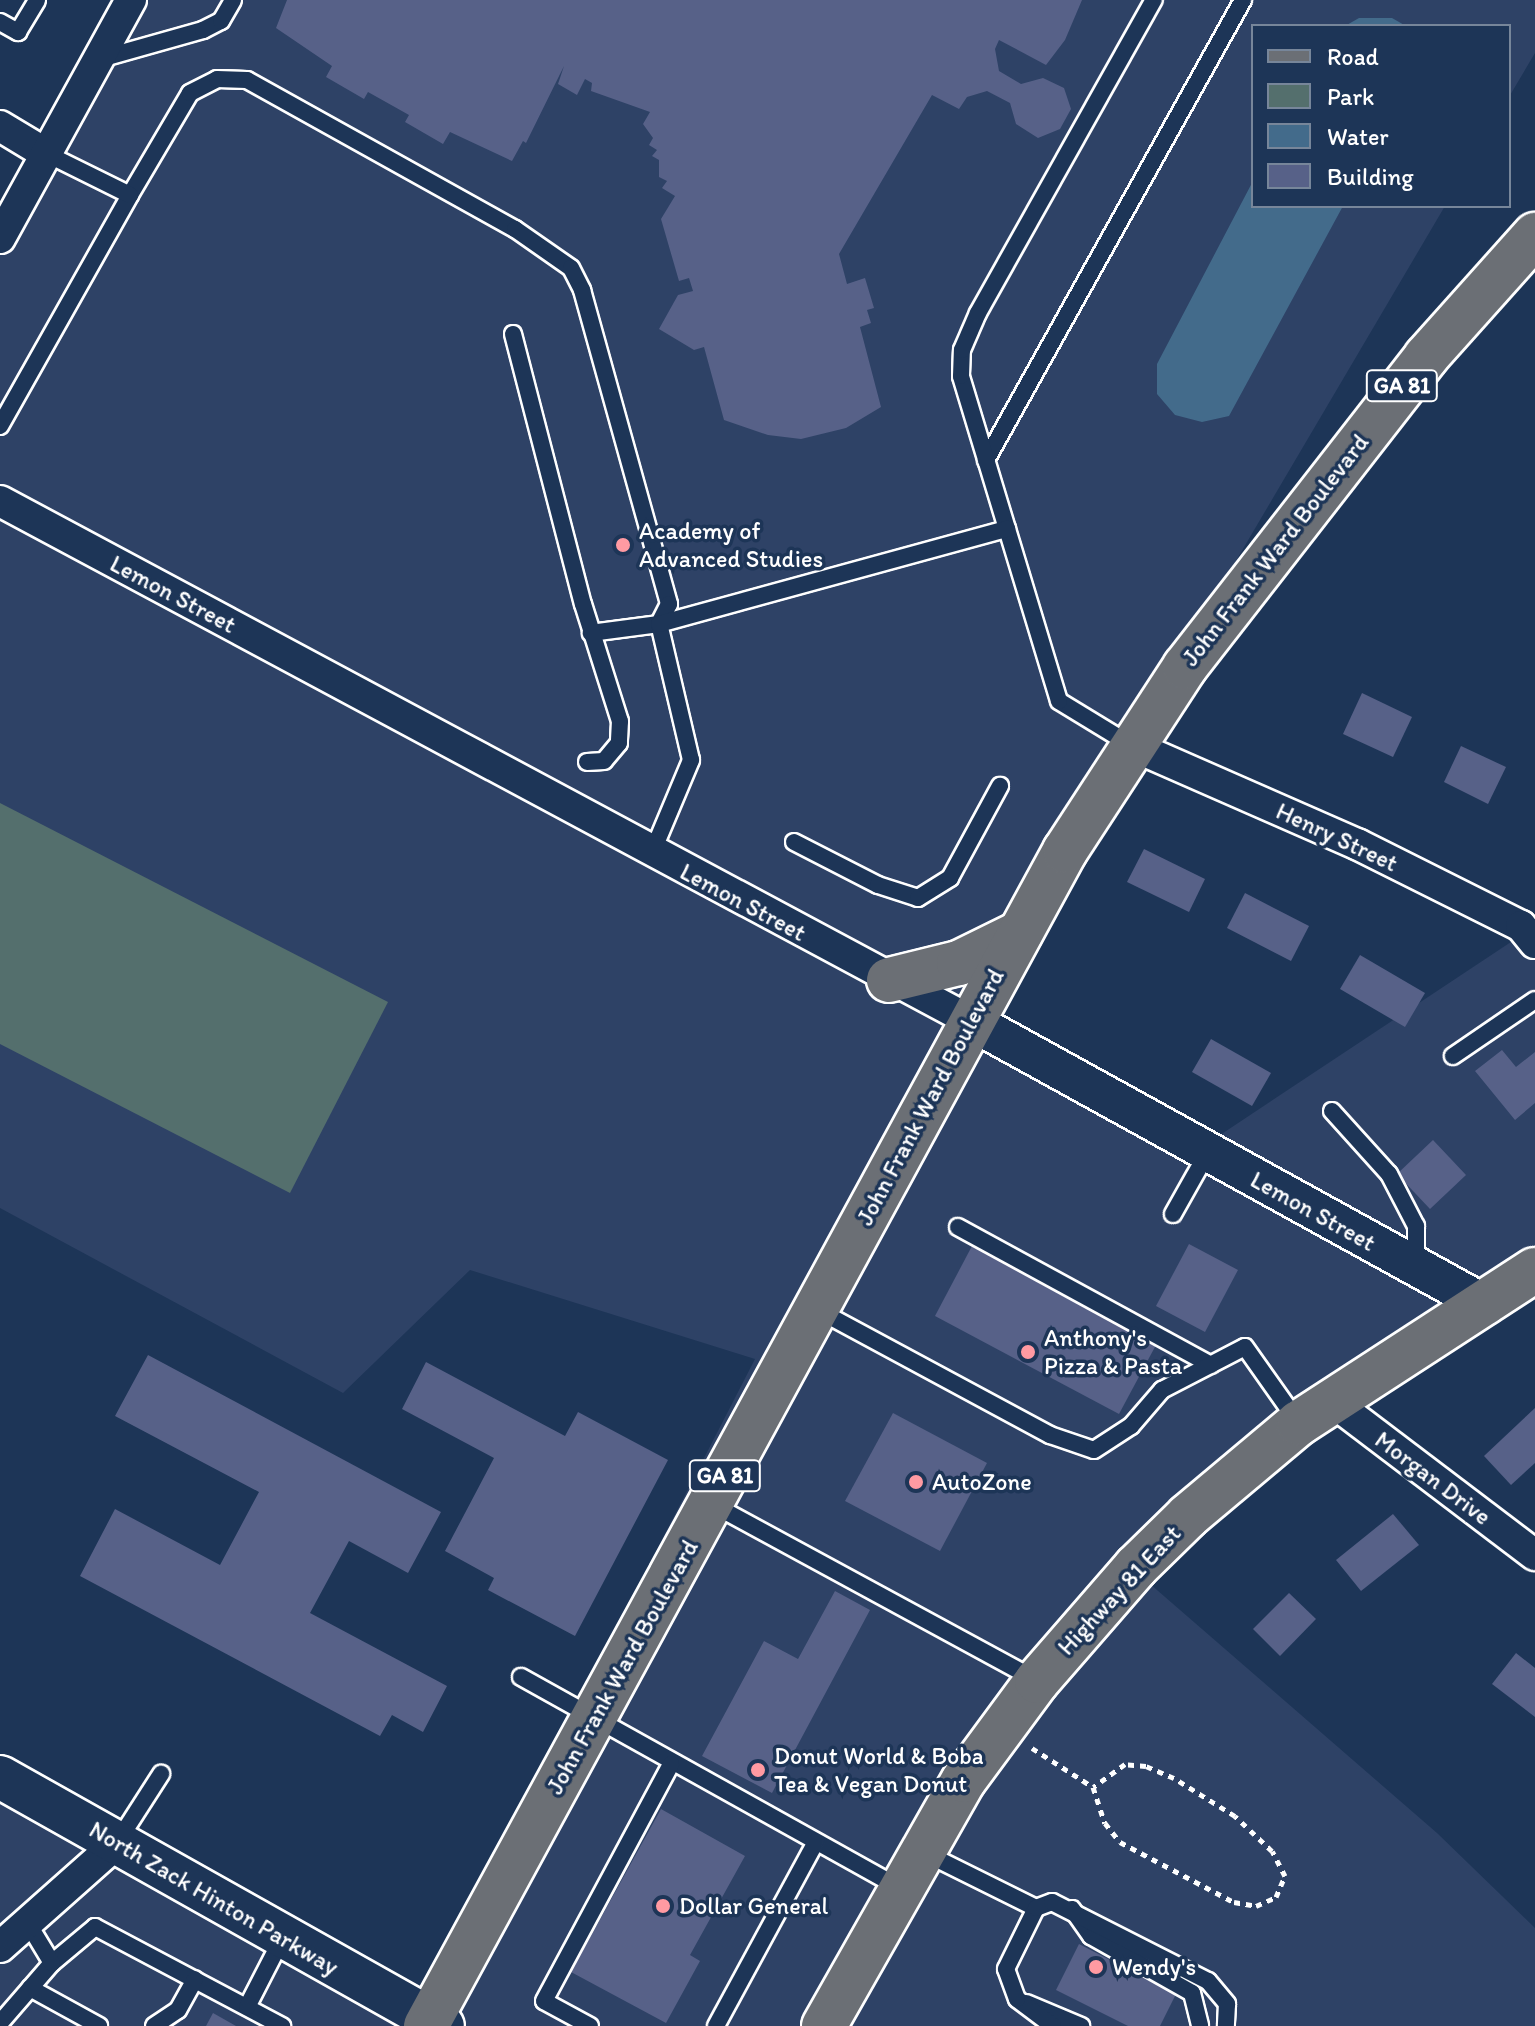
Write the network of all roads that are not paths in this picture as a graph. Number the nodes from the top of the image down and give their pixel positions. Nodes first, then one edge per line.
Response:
1 (37, 0) edge
2 (131, 0) edge
3 (233, 0) edge
4 (1154, 0) edge
5 (1243, 0) edge
6 (0, 22) edge
7 (98, 60) junction
8 (0, 126) edge
9 (45, 153) junction
10 (130, 195) junction
11 (1535, 235) edge
12 (0, 238) edge
13 (513, 334) dead end
14 (0, 426) edge
15 (986, 460) junction
16 (0, 501) edge
17 (1007, 529) junction
18 (659, 624) junction
19 (591, 633) junction
20 (1131, 745) junction
21 (587, 762) dead end
22 (1000, 786) dead end
23 (794, 842) dead end
24 (652, 853) junction
25 (1020, 933) junction
26 (1535, 943) edge
27 (889, 980) junction
28 (1535, 1000) edge
29 (971, 1021) junction
30 (1453, 1056) dead end
31 (1332, 1111) dead end
32 (1208, 1152) junction
33 (1173, 1214) dead end
34 (958, 1227) dead end
35 (1416, 1269) junction
36 (1535, 1270) edge
37 (1486, 1305) junction
38 (815, 1309) junction
39 (1211, 1365) junction
40 (1316, 1412) junction
41 (710, 1504) junction
42 (1535, 1555) edge
43 (521, 1677) dead end
44 (1037, 1681) junction
45 (593, 1719) junction
46 (671, 1764) junction
47 (161, 1774) dead end
48 (0, 1777) edge
49 (816, 1842) junction
50 (117, 1843) junction
51 (912, 1870) junction
52 (1036, 1908) junction
53 (1072, 1909) junction
54 (29, 1925) junction
55 (282, 1939) junction
56 (0, 1947) edge
57 (52, 1963) junction
58 (195, 1979) junction
59 (30, 1988) junction
60 (1017, 1999) junction
61 (247, 2007) junction
62 (0, 2023) edge
63 (433, 2023) edge
64 (829, 2025) edge
65 (99, 2026) edge
66 (154, 2026) edge
67 (282, 2026) edge
68 (590, 2026) edge
69 (716, 2026) edge
70 (1053, 2026) edge
71 (1081, 2026) edge
72 (1200, 2026) edge
73 (1226, 2026) edge

1 - 6 lane
2 - 7 street
3 - 7 lane
4 - 15 lane
5 - 15 lane
7 - 9 street
8 - 9 street
9 - 10 lane
9 - 12 street
10 - 14 lane
10 - 18 lane
11 - 20 main road, John Frank Ward Boulevard / GA 81
13 - 19 lane
15 - 17 lane
16 - 24 street, Lemon Street
17 - 18 lane
17 - 20 lane
18 - 19 lane
18 - 24 lane
19 - 21 lane
20 - 25 main road, John Frank Ward Boulevard / GA 81
20 - 26 street, Henry Street
22 - 23 lane
24 - 27 street, Lemon Street
25 - 27 main road
25 - 29 main road, John Frank Ward Boulevard / GA 81
27 - 29 street, Lemon Street
28 - 30 lane
29 - 32 street, Lemon Street
29 - 38 main road, John Frank Ward Boulevard / GA 81
31 - 35 lane
32 - 33 lane
32 - 35 street, Lemon Street
34 - 39 lane
35 - 37 street, Lemon Street
36 - 37 main road, Highway 81 East
37 - 40 main road, Highway 81 East
38 - 39 lane
38 - 41 main road, John Frank Ward Boulevard / GA 81
39 - 40 lane
40 - 42 street, Morgan Drive
40 - 44 main road, Highway 81 East
41 - 44 lane
41 - 45 main road, John Frank Ward Boulevard / GA 81
43 - 45 lane
44 - 51 main road, Highway 81 East
45 - 46 lane
45 - 63 main road, John Frank Ward Boulevard / GA 81
46 - 49 lane
46 - 68 lane
47 - 50 lane
48 - 50 main road, North Zack Hinton Parkway
49 - 51 lane
49 - 69 lane
50 - 54 street
50 - 55 main road, North Zack Hinton Parkway
51 - 52 lane
51 - 64 main road, Highway 81 East
52 - 53 lane
52 - 60 lane
53 - 72 lane
53 - 73 lane
54 - 56 street
54 - 57 lane
55 - 61 lane
55 - 63 main road, North Zack Hinton Parkway
57 - 58 lane
57 - 59 lane
58 - 61 lane
58 - 66 lane
59 - 62 lane
59 - 65 lane
60 - 70 lane
60 - 71 lane
61 - 67 lane

